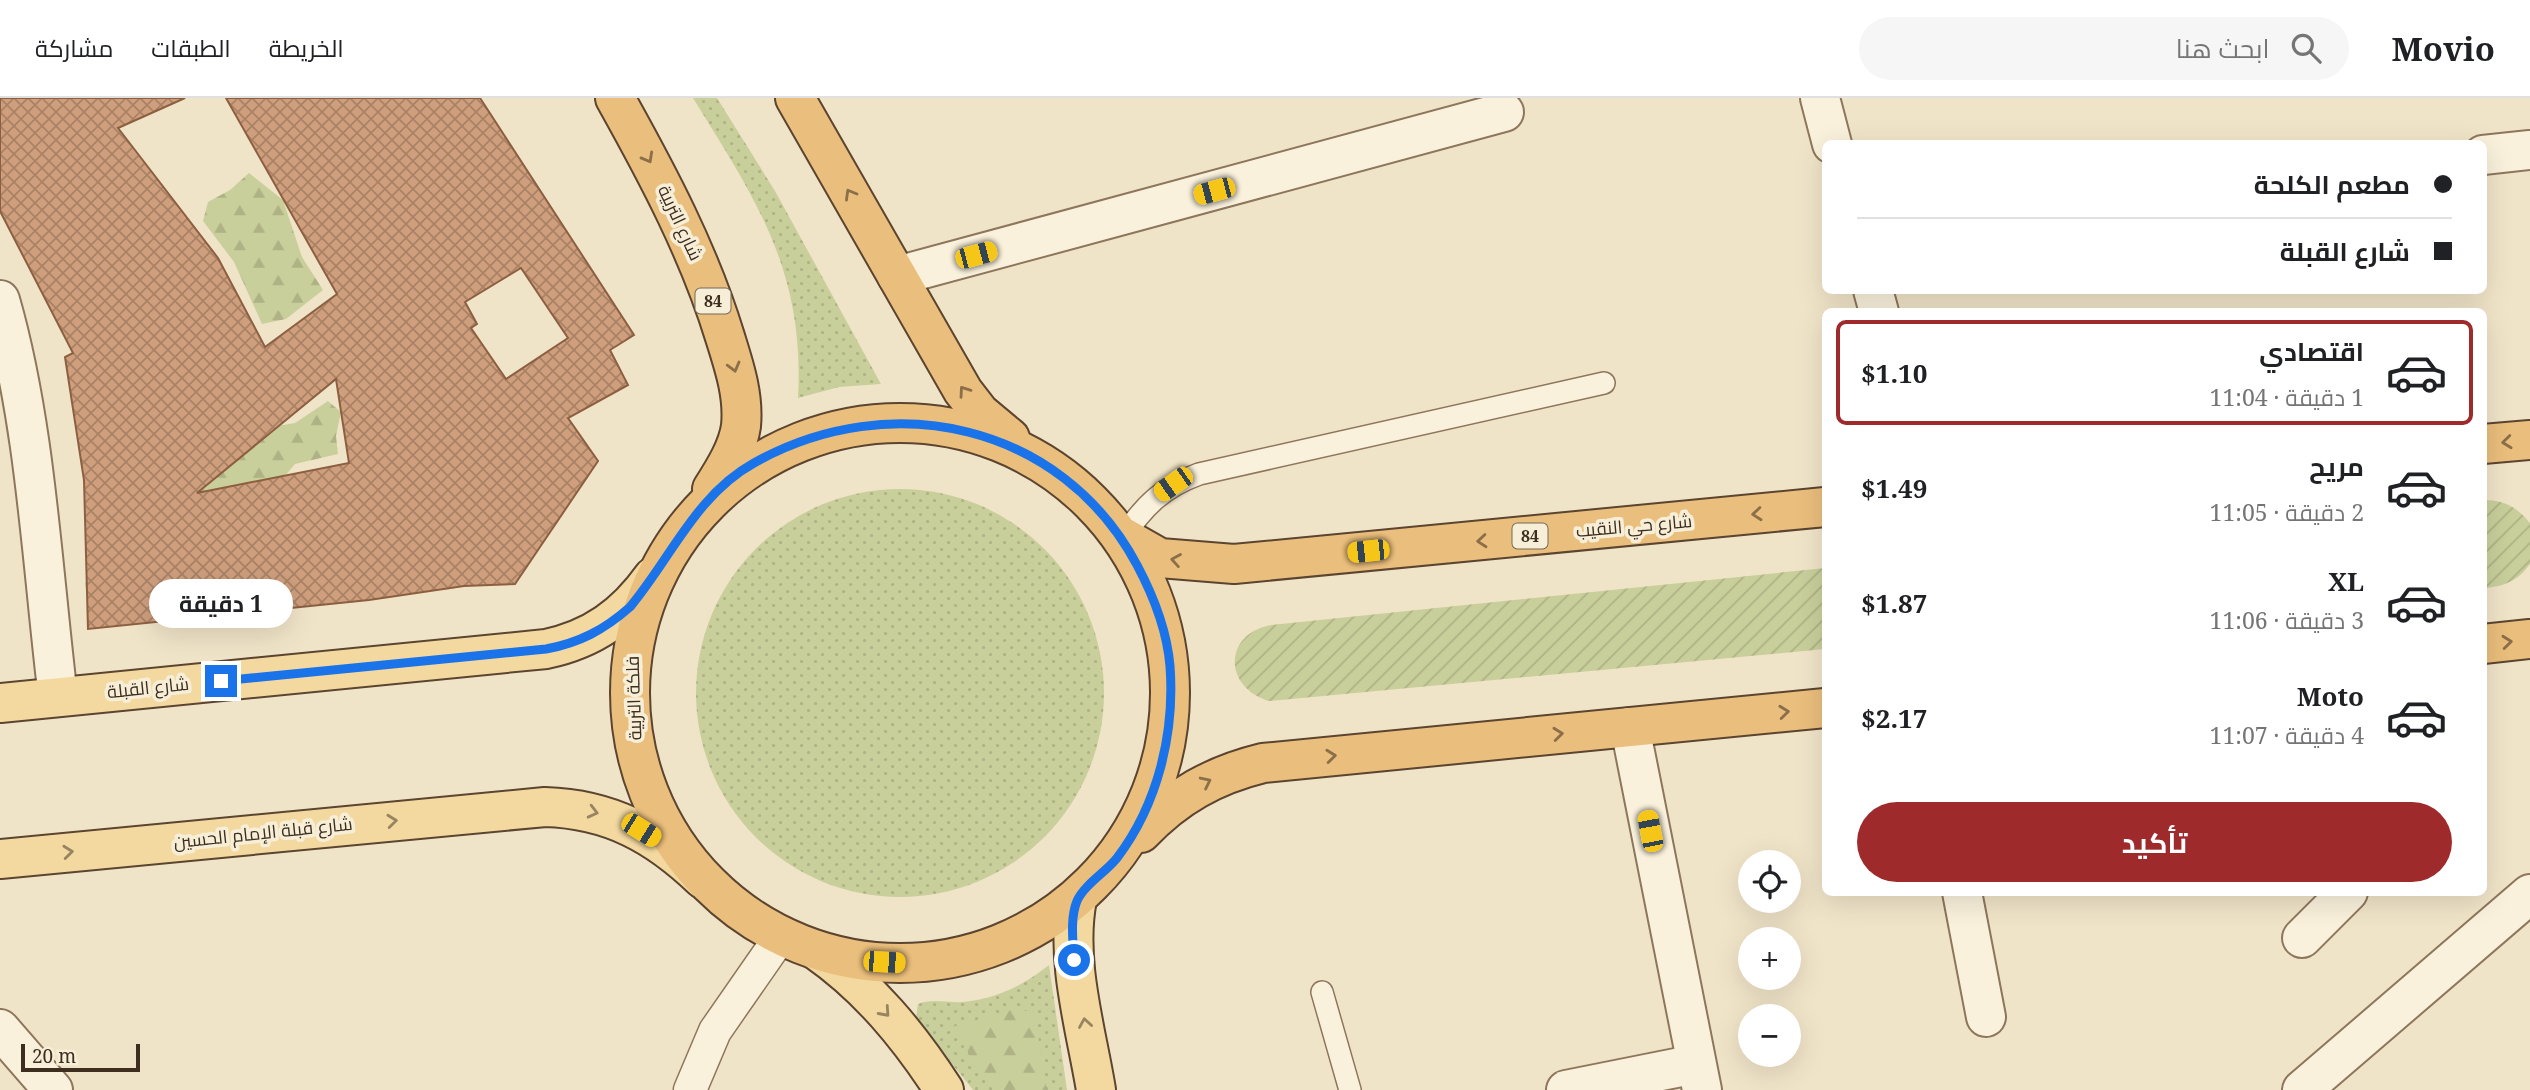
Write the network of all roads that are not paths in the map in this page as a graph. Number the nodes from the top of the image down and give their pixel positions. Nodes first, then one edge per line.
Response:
1 (615, 98) edge
2 (795, 98) edge
3 (1820, 98) edge
4 (1504, 112) dead end
5 (1831, 140) edge
6 (2530, 150) edge
7 (2487, 155) edge
8 (897, 276) junction
9 (0, 300) edge
10 (1604, 383) dead end
11 (2530, 440) edge
12 (2487, 444) edge
13 (1031, 455) junction
14 (1822, 508) edge
15 (697, 510) junction
16 (1122, 537) junction
17 (653, 577) junction
18 (2530, 639) edge
19 (2487, 644) edge
20 (58, 697) junction
21 (0, 703) edge
22 (1822, 708) edge
23 (1630, 727) junction
24 (1117, 858) junction
25 (0, 859) edge
26 (703, 879) junction
27 (2530, 894) edge
28 (1963, 896) edge
29 (2344, 896) edge
30 (1077, 899) junction
31 (780, 936) junction
32 (2302, 938) dead end
33 (816, 950) junction
34 (1322, 992) dead end
35 (1986, 1017) dead end
36 (0, 1030) edge
37 (1699, 1077) edge
38 (53, 1090) edge
39 (690, 1090) edge
40 (944, 1090) edge
41 (1096, 1090) edge
42 (1350, 1090) edge
43 (1566, 1090) edge
44 (2302, 1090) edge

1 -> 15 highway, شارع التربية / 84
8 -> 2 highway, 84
3 - 5 street
4 - 8 street
6 - 7 street
13 -> 8 highway, 84
9 - 20 street
10 - 16 lane
11 -> 12 highway
13 - 15 highway, فلكة التربية / 84
13 - 16 highway, فلكة التربية / 84
14 -> 16 highway, شارع حي النقيب / 84
15 - 17 highway, فلكة التربية / 84
16 - 24 highway, فلكة التربية / 84
17 - 20 main road, شارع القبلة
17 - 26 highway, فلكة التربية / 84
19 -> 18 highway
20 - 21 main road, شارع القبلة
23 -> 22 highway, 84
24 -> 23 highway, 84
23 - 37 street
24 - 30 highway, فلكة التربية / 84
25 -> 26 main road, شارع قبلة الإمام الحسين
26 - 31 highway, فلكة التربية / 84
27 - 44 street
28 - 35 street
29 - 32 street
30 - 33 highway, فلكة التربية / 84
41 -> 30 main road
31 - 33 highway, فلكة التربية / 84
31 - 39 street
33 -> 40 main road
34 - 42 lane
36 - 38 street
37 - 43 street

